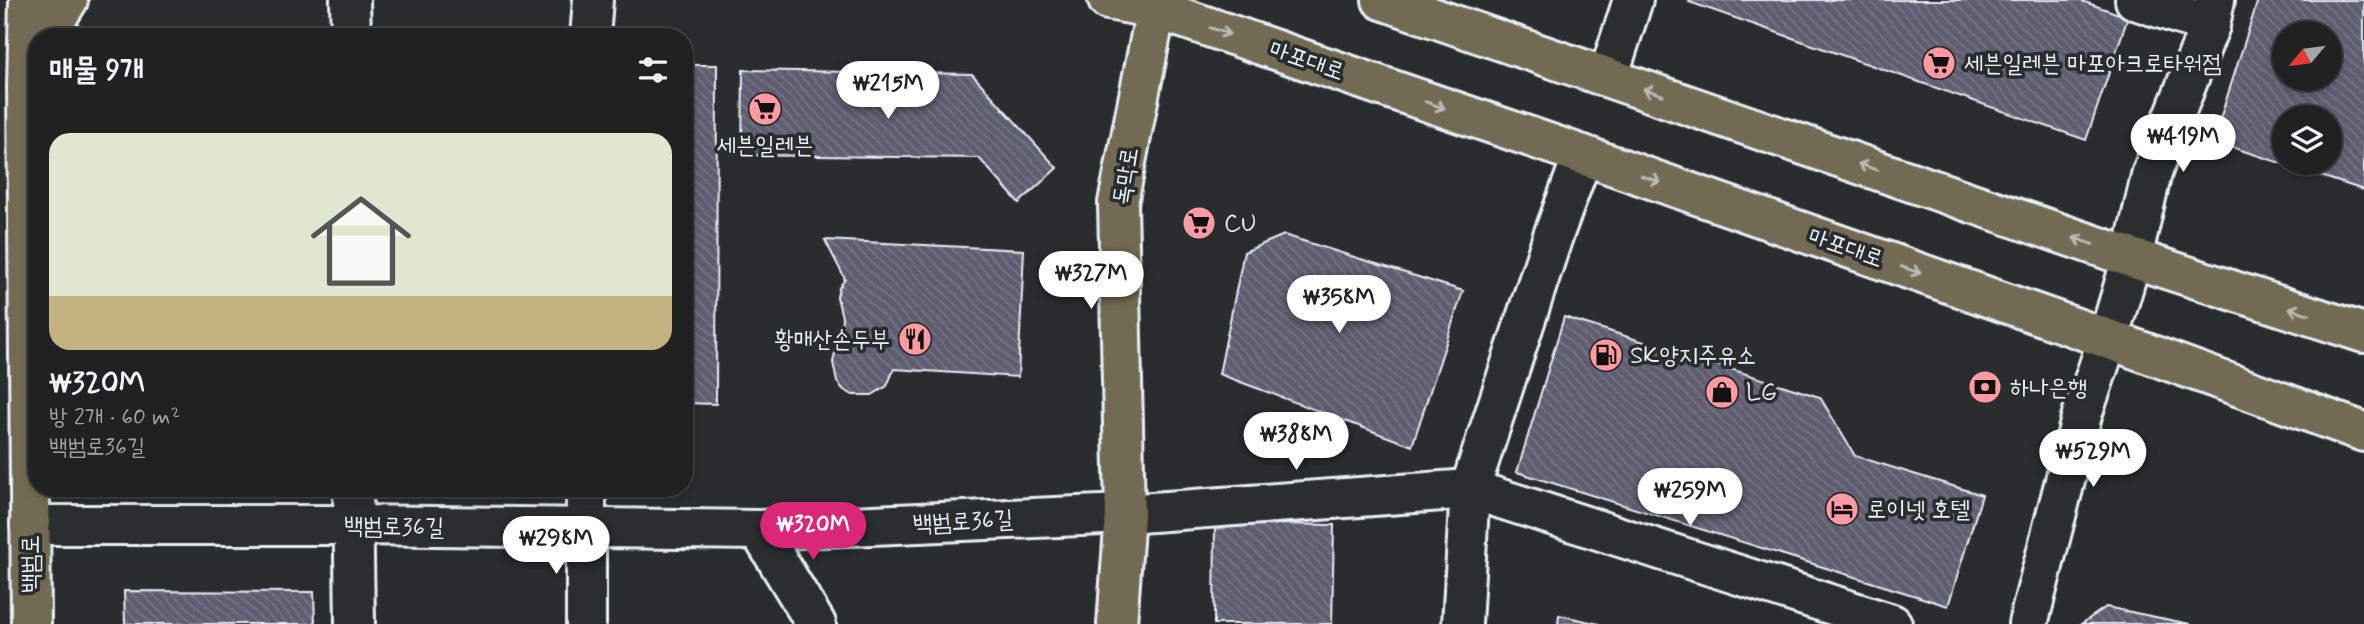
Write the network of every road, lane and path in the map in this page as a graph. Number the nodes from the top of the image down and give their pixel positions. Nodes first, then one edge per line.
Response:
1 (29, 0) edge
2 (68, 0) edge
3 (350, 0) edge
4 (593, 0) edge
5 (1108, 0) edge
6 (1382, 0) edge
7 (1633, 0) edge
8 (2134, 0) edge
9 (1156, 9) junction
10 (2213, 13) edge
11 (30, 28) edge
12 (51, 28) edge
13 (351, 28) edge
14 (591, 28) edge
15 (1608, 77) junction
16 (1583, 155) junction
17 (2132, 258) junction
18 (2364, 333) edge
19 (2108, 339) junction
20 (2364, 432) edge
21 (1470, 489) junction
22 (30, 497) edge
23 (586, 497) edge
24 (353, 507) edge
25 (1125, 514) junction
26 (30, 525) junction
27 (586, 528) junction
28 (759, 530) junction
29 (31, 624) edge
30 (355, 624) edge
31 (586, 624) edge
32 (816, 624) edge
33 (1117, 624) edge
34 (1462, 624) edge
35 (1892, 624) edge
36 (2028, 624) edge

1 - 11 main road, 백범로
2 - 12 main road
3 - 13 street
4 - 14 street
5 - 9 main road, 마포대로
6 - 15 main road
7 - 15 street
8 - 10 street
9 -> 16 main road, 마포대로
9 - 25 main road, 독막로
10 - 17 street
17 -> 15 main road
16 -> 19 main road, 마포대로
16 - 21 street
18 -> 17 main road
17 - 19 street
19 - 20 main road, 마포대로
19 - 36 street
21 - 25 street
21 - 34 street
21 - 35 street
22 - 26 main road, 백범로
23 - 27 street
24 - 26 street, 백범로36길
24 - 27 street, 백범로36길
24 - 30 street
25 - 28 street, 백범로36길
25 - 33 main road, 독막로
26 - 29 main road, 백범로
27 - 28 street, 백범로36길
27 - 31 street
28 - 32 street

